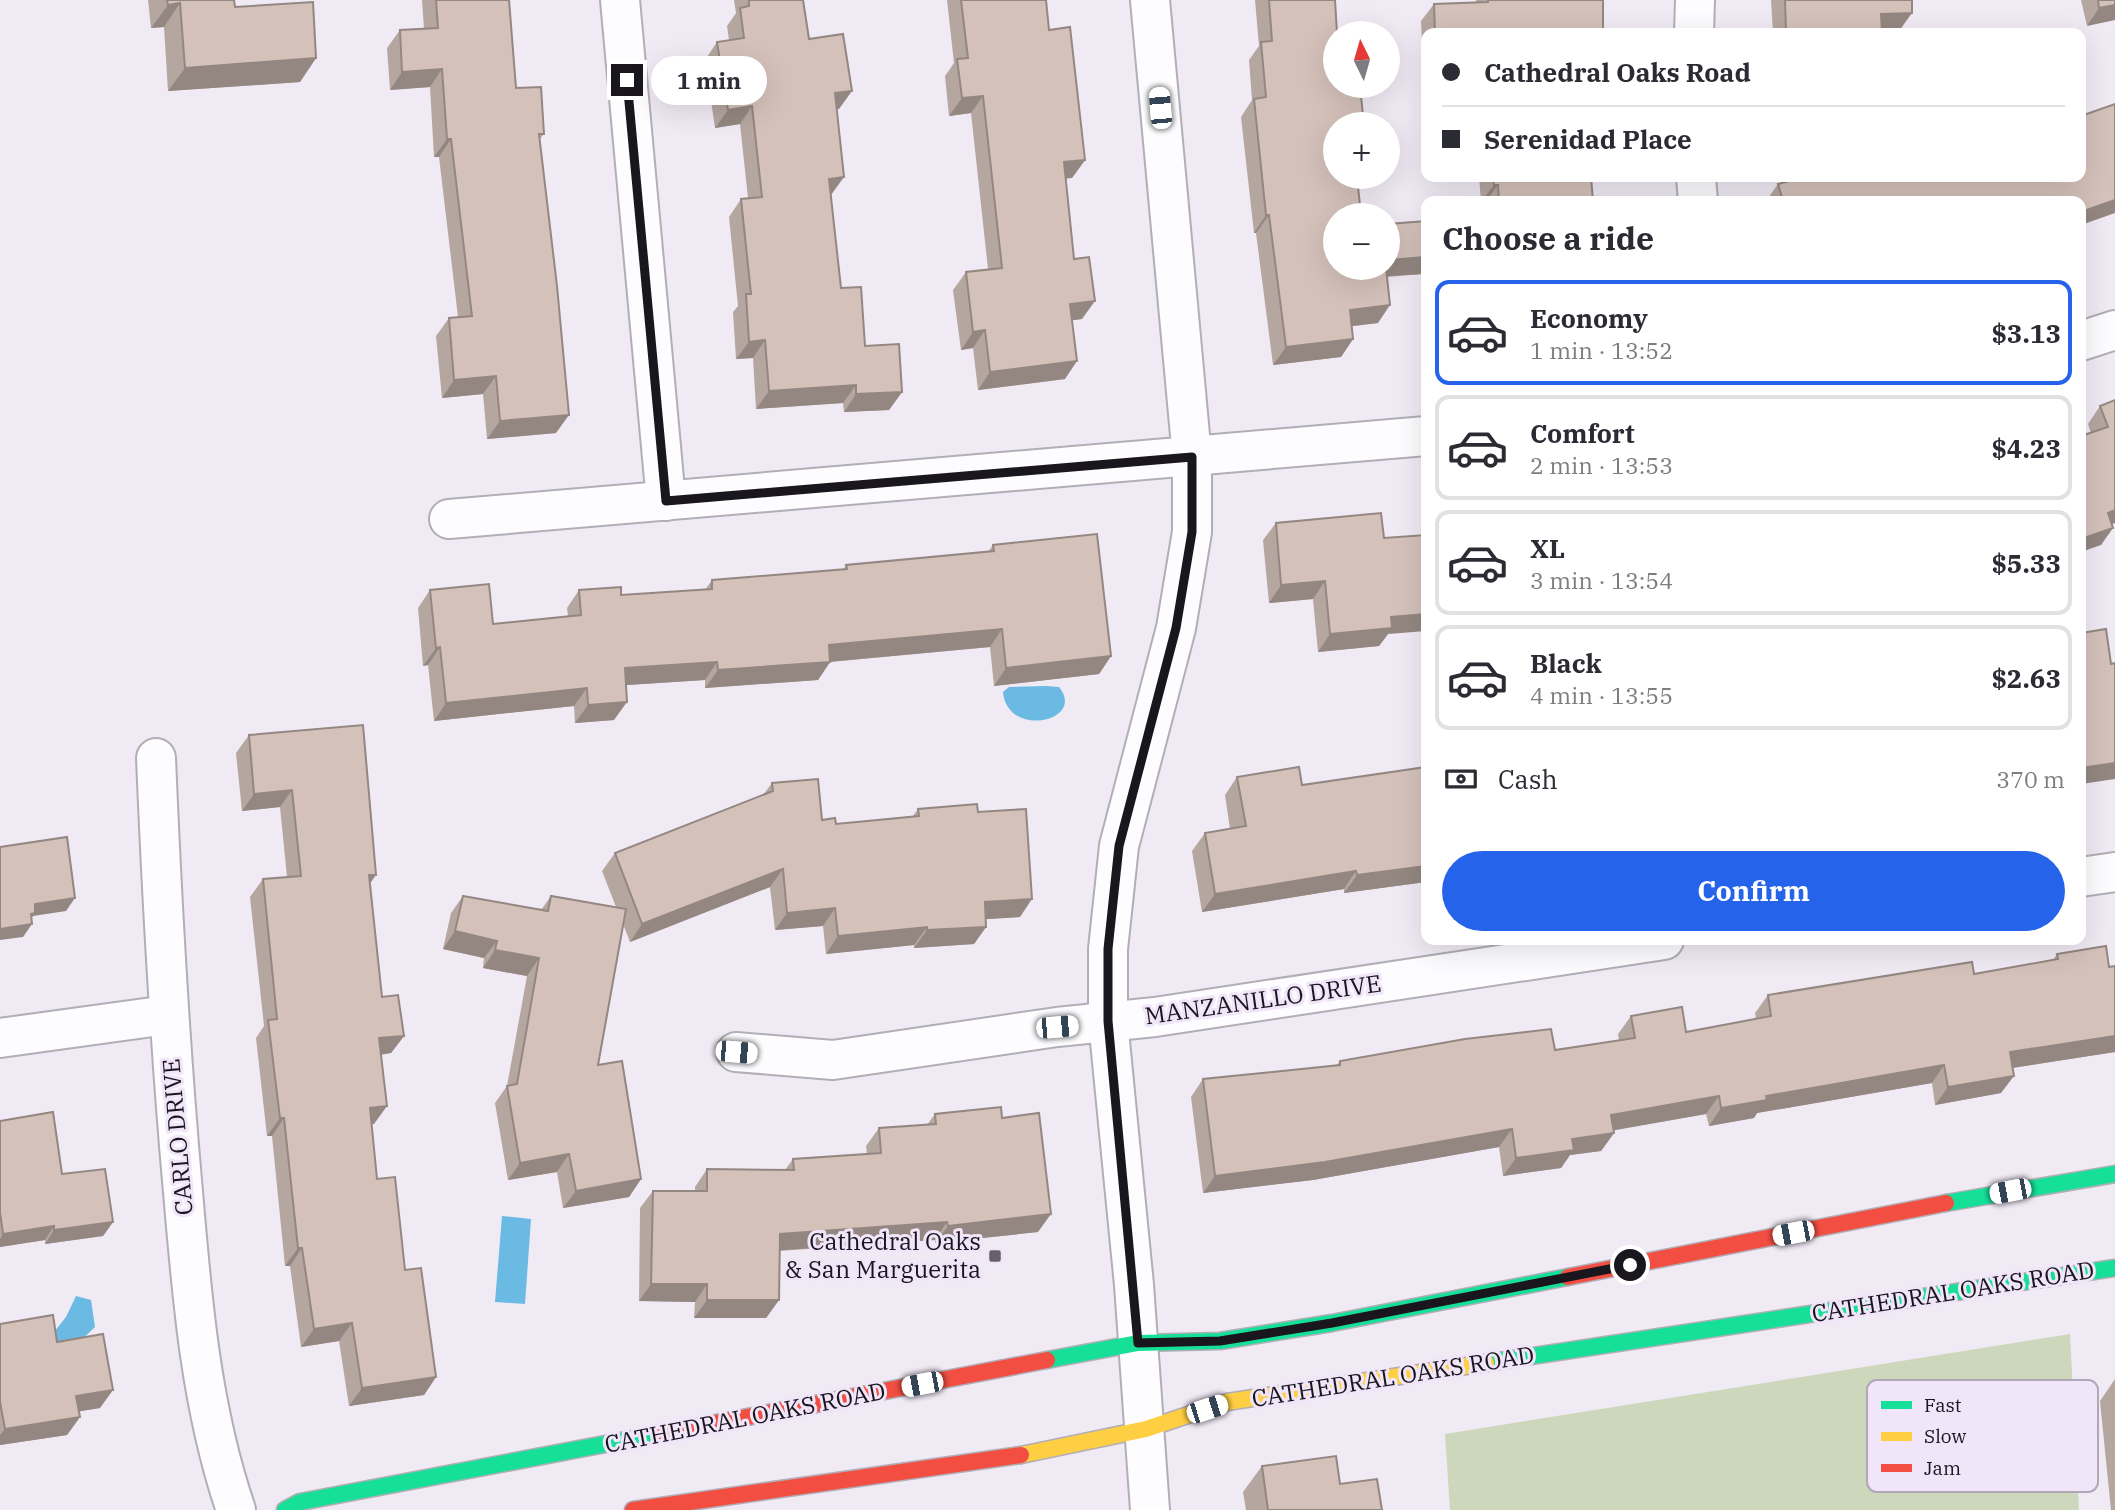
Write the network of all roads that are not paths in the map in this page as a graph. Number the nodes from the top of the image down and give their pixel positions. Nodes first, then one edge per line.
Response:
1 (620, 0) edge
2 (1150, 0) edge
3 (1695, 0) edge
4 (1694, 28) edge
5 (2115, 330) edge
6 (2086, 339) edge
7 (1421, 436) edge
8 (1192, 457) junction
9 (666, 501) junction
10 (449, 519) dead end
11 (156, 758) dead end
12 (2115, 872) edge
13 (2086, 876) edge
14 (1630, 945) edge
15 (167, 1015) junction
16 (1108, 1021) junction
17 (0, 1038) edge
18 (736, 1052) dead end
19 (2115, 1174) edge
20 (2115, 1268) edge
21 (1138, 1343) junction
22 (1146, 1429) junction
23 (236, 1510) edge
24 (285, 1510) edge
25 (633, 1510) edge
26 (1150, 1510) edge

1 - 9 street
2 - 8 street
3 - 4 street
5 - 6 street
7 - 8 street
8 - 9 street
8 - 16 street
9 - 10 street
11 - 15 street, CARLO DRIVE
12 - 13 street
14 - 16 street, MANZANILLO DRIVE
15 - 17 street
15 - 23 street, CARLO DRIVE
16 - 18 street, MANZANILLO DRIVE
16 - 21 street
19 - 21 main road, CATHEDRAL OAKS ROAD
20 - 22 main road, CATHEDRAL OAKS ROAD
21 - 22 street
21 - 24 main road, CATHEDRAL OAKS ROAD
22 - 25 main road, CATHEDRAL OAKS ROAD
22 - 26 street

